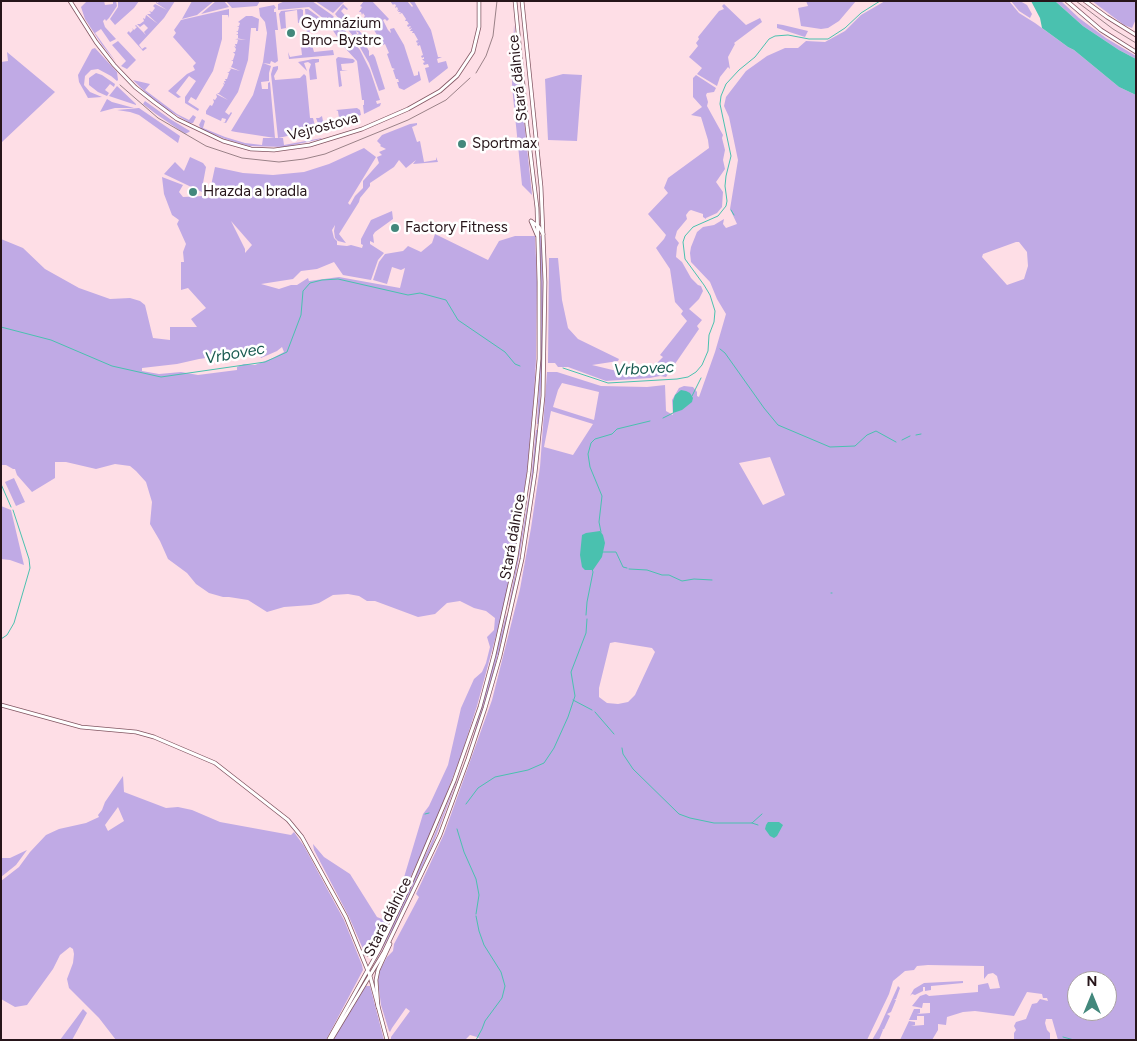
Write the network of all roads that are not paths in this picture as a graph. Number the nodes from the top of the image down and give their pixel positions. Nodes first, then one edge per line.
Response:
1 (70, 1) edge
2 (479, 1) edge
3 (515, 1) edge
4 (522, 1) edge
5 (1067, 1) edge
6 (1084, 1) edge
7 (523, 16) junction
8 (517, 17) junction
9 (1136, 35) edge
10 (1136, 52) edge
11 (539, 227) junction
12 (537, 235) junction
13 (544, 235) junction
14 (1, 706) edge
15 (463, 757) junction
16 (468, 759) junction
17 (397, 927) junction
18 (379, 950) junction
19 (360, 951) junction
20 (368, 970) junction
21 (370, 976) junction
22 (378, 1007) junction
23 (330, 1040) edge
24 (387, 1040) edge

1 - 2 main road, Vejrostova
3 - 8 main road, Stará dálnice
4 - 7 main road, Stará dálnice
5 - 10 main road
6 - 9 main road
7 - 8 main road
7 - 13 main road, Stará dálnice
8 - 11 main road, Stará dálnice
11 - 12 main road, Stará dálnice
11 - 12 main road
11 - 13 main road
12 - 15 main road, Stará dálnice
13 - 16 main road, Stará dálnice
14 - 19 main road
15 - 16 main road
15 - 18 main road, Stará dálnice
16 - 17 main road, Stará dálnice
17 - 21 main road, Stará dálnice
17 - 22 main road
18 - 19 main road
18 - 20 main road, Stará dálnice
19 - 20 main road
20 - 21 main road
20 - 23 main road, Stará dálnice
21 - 22 main road
21 - 23 main road, Stará dálnice
22 - 24 main road

